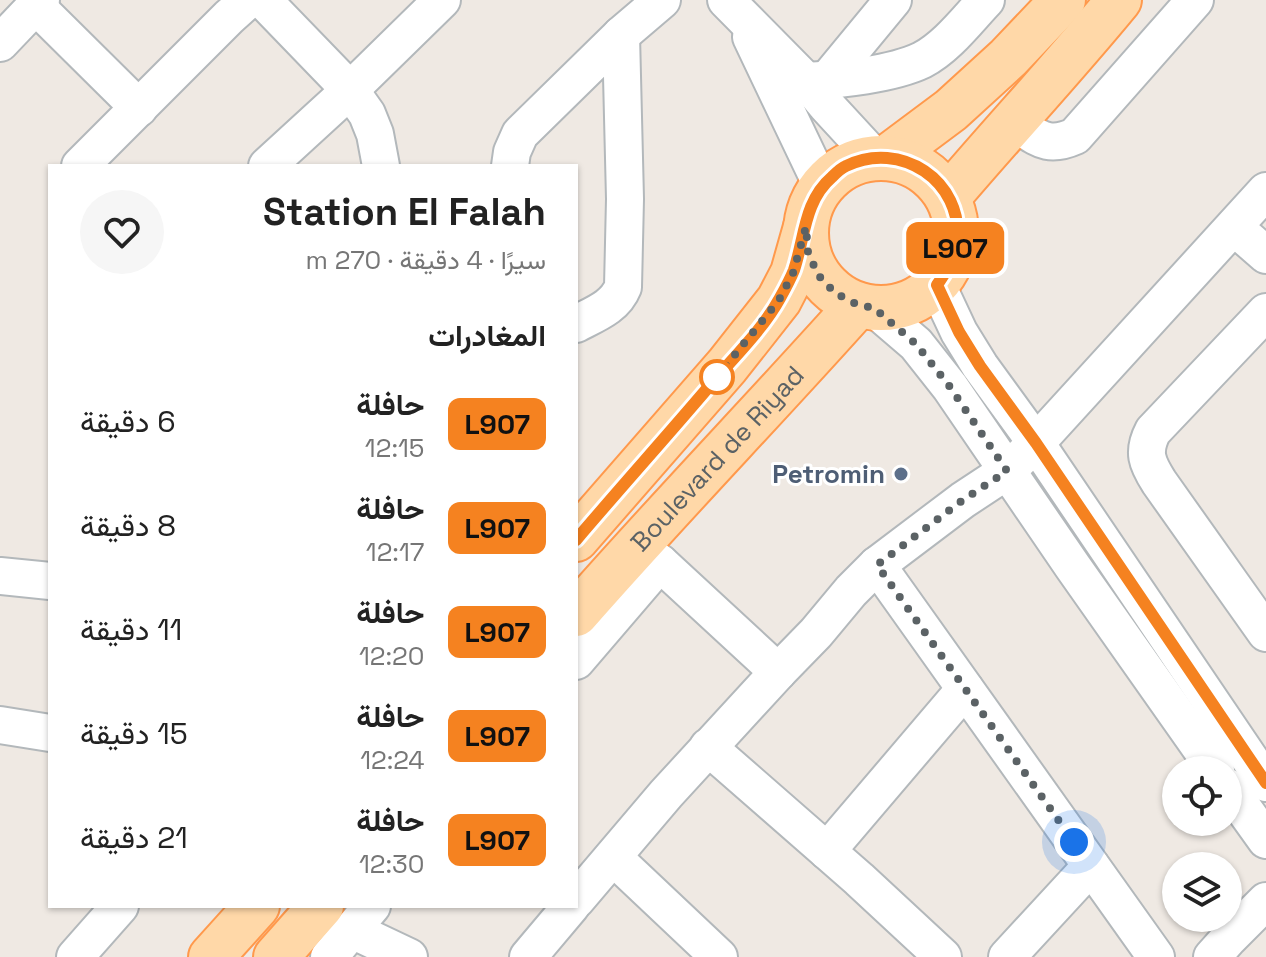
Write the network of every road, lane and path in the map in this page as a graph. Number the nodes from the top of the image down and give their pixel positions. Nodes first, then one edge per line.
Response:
1 (263, 0) edge
2 (442, 0) edge
3 (662, 0) edge
4 (893, 0) edge
5 (986, 0) edge
6 (1063, 0) edge
7 (1119, 0) edge
8 (1195, 0) edge
9 (38, 3) edge
10 (230, 6) edge
11 (736, 10) edge
12 (621, 35) junction
13 (0, 43) edge
14 (817, 81) junction
15 (350, 90) junction
16 (139, 108) junction
17 (1013, 122) junction
18 (881, 157) junction
19 (82, 164) edge
20 (269, 164) edge
21 (381, 164) edge
22 (510, 164) edge
23 (822, 186) junction
24 (1266, 191) edge
25 (948, 197) junction
26 (806, 227) junction
27 (1234, 227) junction
28 (1266, 255) edge
29 (937, 285) junction
30 (866, 306) junction
31 (1266, 312) edge
32 (578, 323) edge
33 (1036, 443) junction
34 (1007, 471) junction
35 (578, 537) edge
36 (648, 554) junction
37 (877, 565) junction
38 (0, 576) edge
39 (48, 581) edge
40 (1255, 598) edge
41 (578, 612) edge
42 (1266, 633) edge
43 (578, 658) edge
44 (778, 672) junction
45 (965, 689) junction
46 (0, 725) edge
47 (48, 733) edge
48 (708, 747) junction
49 (1206, 756) edge
50 (1266, 783) edge
51 (1242, 807) edge
52 (1266, 840) edge
53 (827, 851) junction
54 (613, 857) junction
55 (1091, 866) junction
56 (578, 898) edge
57 (1266, 901) edge
58 (118, 908) edge
59 (255, 908) edge
60 (569, 908) edge
61 (343, 933) edge
62 (75, 957) edge
63 (211, 957) edge
64 (276, 957) edge
65 (409, 957) edge
66 (528, 957) edge
67 (719, 957) edge
68 (943, 957) edge
69 (1007, 957) edge
70 (1156, 957) edge
71 (1212, 957) edge

1 - 15 street
2 - 15 street
3 - 12 street
4 - 14 street
5 - 14 street
6 - 18 main road
7 - 17 main road
8 - 17 street
9 - 13 street
9 - 16 street
10 - 16 street
11 - 14 street
11 - 23 street
12 - 22 street
12 - 32 street
14 - 18 street
15 - 20 street
15 - 21 street
16 - 19 street
17 - 25 main road
18 - 23 main road
18 - 25 main road
23 - 26 main road
24 - 27 street
25 - 29 main road
26 - 30 main road
26 - 35 main road, Boulevard de Riyad
27 - 28 street
27 - 33 street
29 - 30 main road
29 - 33 street
30 - 34 street
30 - 36 main road, Boulevard de Riyad
31 - 40 street
33 - 34 street
33 - 50 street
34 - 37 street
34 - 49 street
36 - 41 main road, Boulevard de Riyad
36 - 43 street
36 - 44 street
37 - 44 street
37 - 45 street
38 - 39 street
40 - 42 street
44 - 48 street
45 - 53 street
45 - 55 street
46 - 47 street
48 - 53 street
48 - 54 street
51 - 52 street
53 - 68 street
54 - 56 street
54 - 67 street
55 - 69 street
55 - 70 street
57 - 71 street
58 - 62 street
59 - 63 main road
60 - 66 street
61 - 64 main road
61 - 65 street

